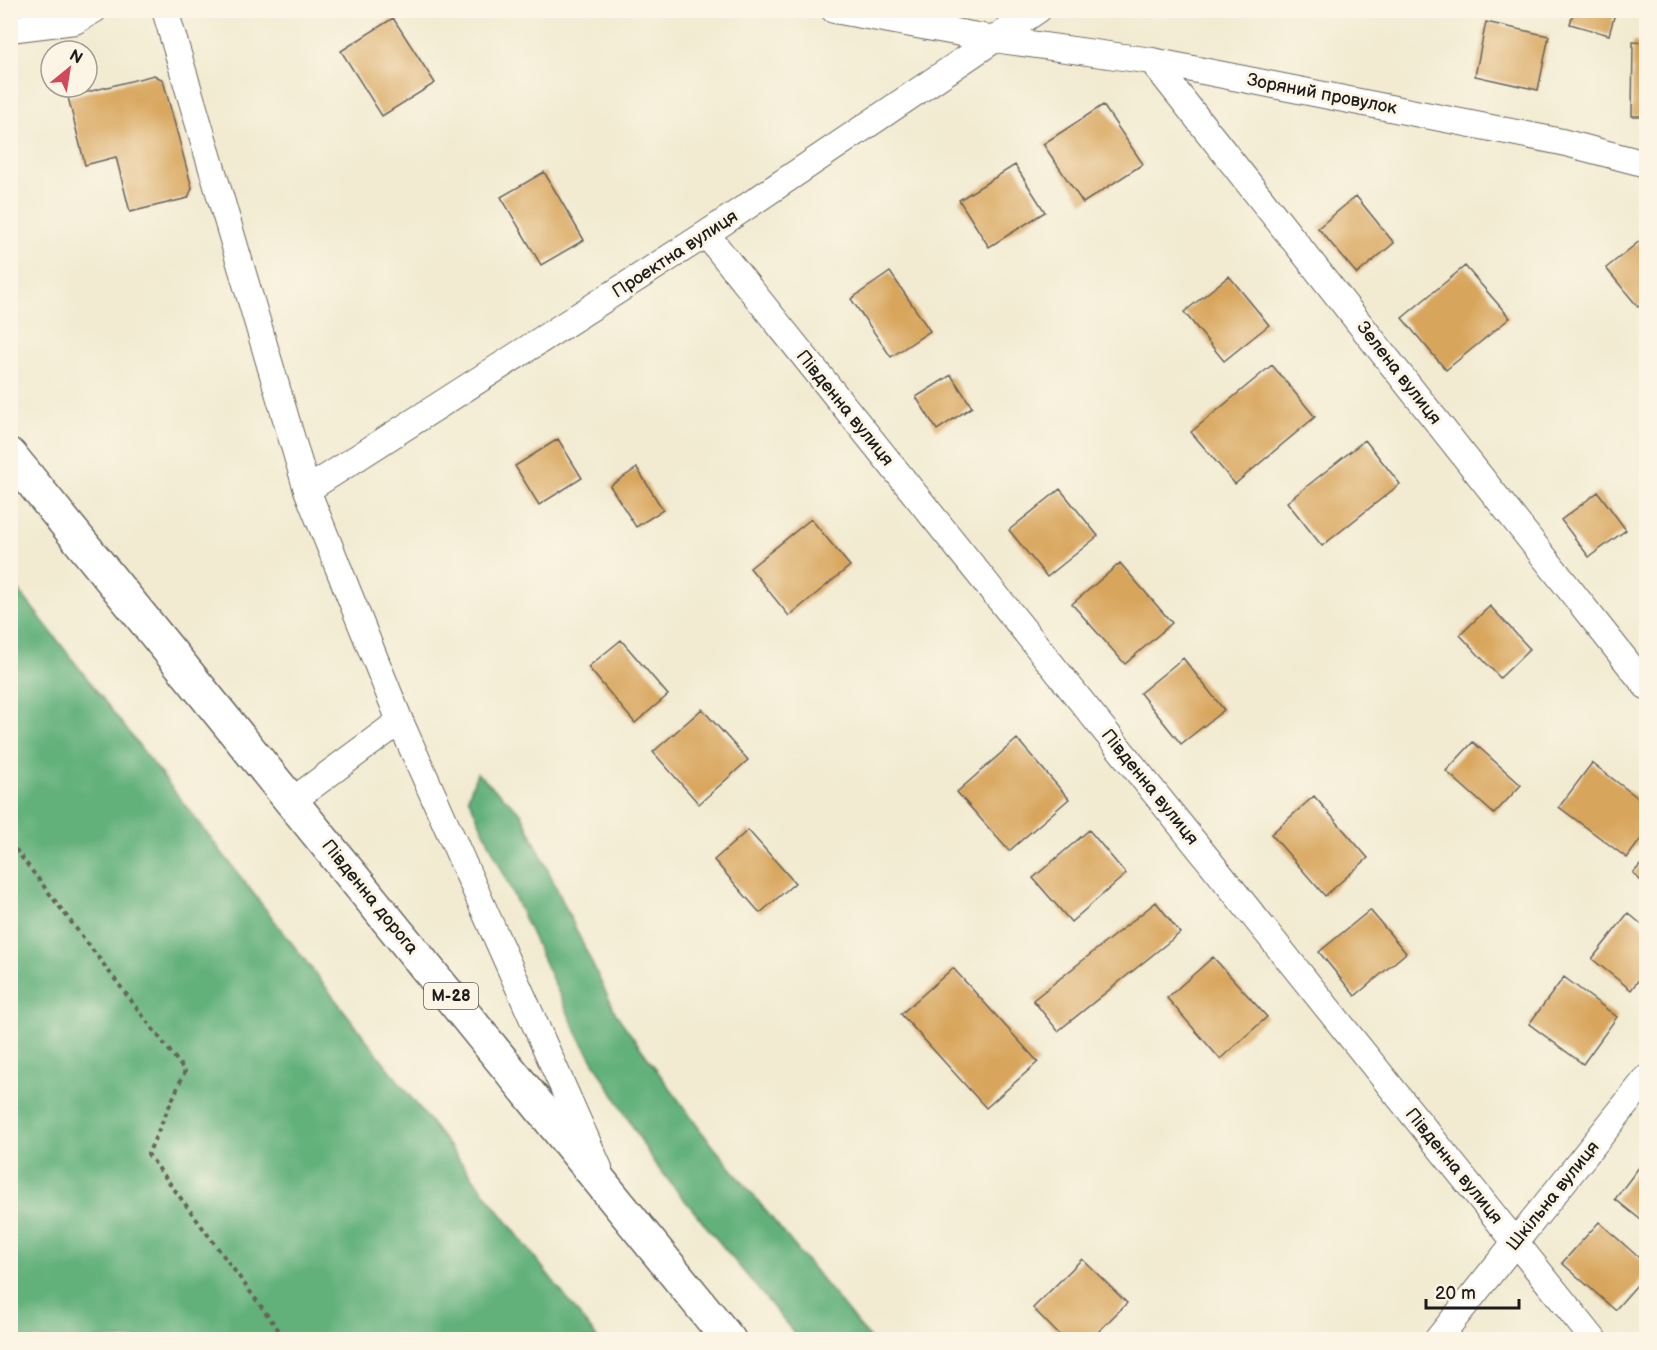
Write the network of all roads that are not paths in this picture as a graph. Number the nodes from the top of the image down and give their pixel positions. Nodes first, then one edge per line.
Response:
1 (94, 10) edge
2 (165, 10) edge
3 (834, 10) edge
4 (1038, 10) edge
5 (10, 29) edge
6 (994, 39) junction
7 (1152, 61) junction
8 (1647, 164) edge
9 (706, 234) junction
10 (10, 455) edge
11 (307, 490) junction
12 (1647, 686) edge
13 (400, 721) junction
14 (292, 801) junction
15 (1647, 1079) edge
16 (610, 1192) junction
17 (1516, 1242) junction
18 (729, 1340) edge
19 (1437, 1340) edge
20 (1594, 1340) edge

1 - 5 street
2 - 11 street
3 - 6 street, Зоряний провулок
4 - 6 street, Проектна вулиця
6 - 7 street, Зоряний провулок
6 - 9 street, Проектна вулиця
7 - 8 street, Зоряний провулок
7 - 12 street, Зелена вулиця
9 - 11 street, Проектна вулиця
9 - 17 street, Південна вулиця
10 - 14 highway, Південна дорога / М-28
11 - 13 street
13 - 14 street
13 - 16 street
14 - 16 highway, Південна дорога / М-28
15 - 17 street, Шкільна вулиця
16 - 18 highway, Південна дорога / М-28
17 - 19 street, Шкільна вулиця
17 - 20 street, Південна вулиця

